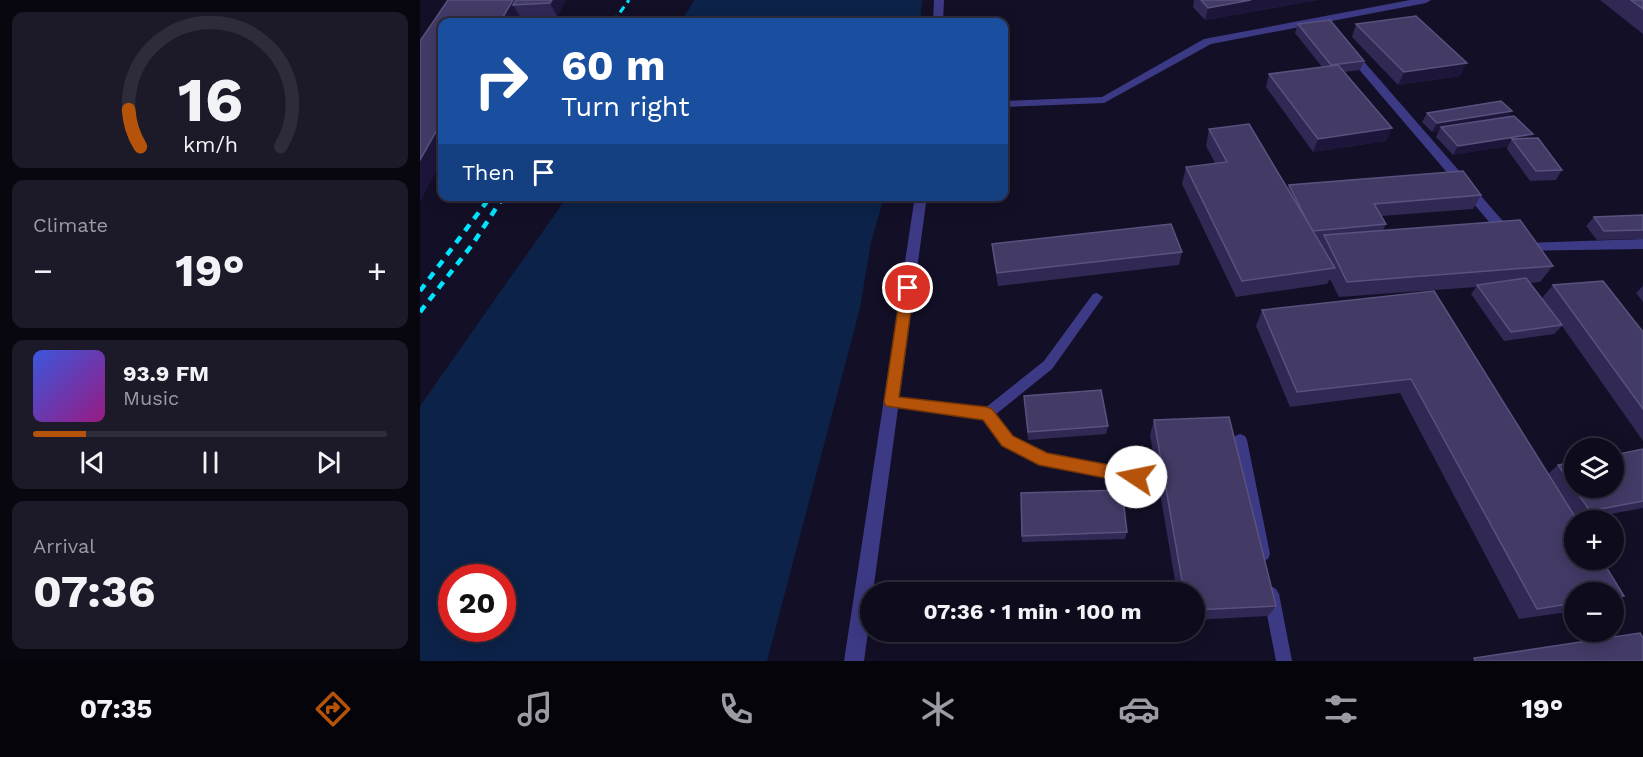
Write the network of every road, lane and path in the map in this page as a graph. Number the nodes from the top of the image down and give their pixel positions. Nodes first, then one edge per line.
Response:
1 (939, 0) edge
2 (1426, 0) edge
3 (938, 18) edge
4 (1329, 29) junction
5 (1008, 104) edge
6 (920, 201) edge
7 (1643, 244) edge
8 (1097, 297) dead end
9 (891, 402) junction
10 (987, 414) junction
11 (1240, 440) dead end
12 (1136, 477) dead end
13 (854, 661) edge
14 (1284, 661) edge

1 - 3 street
2 - 4 street
4 - 5 street
4 - 7 street
6 - 9 street
8 - 10 lane
9 - 10 lane
9 - 13 street
10 - 12 lane
11 - 14 lane

